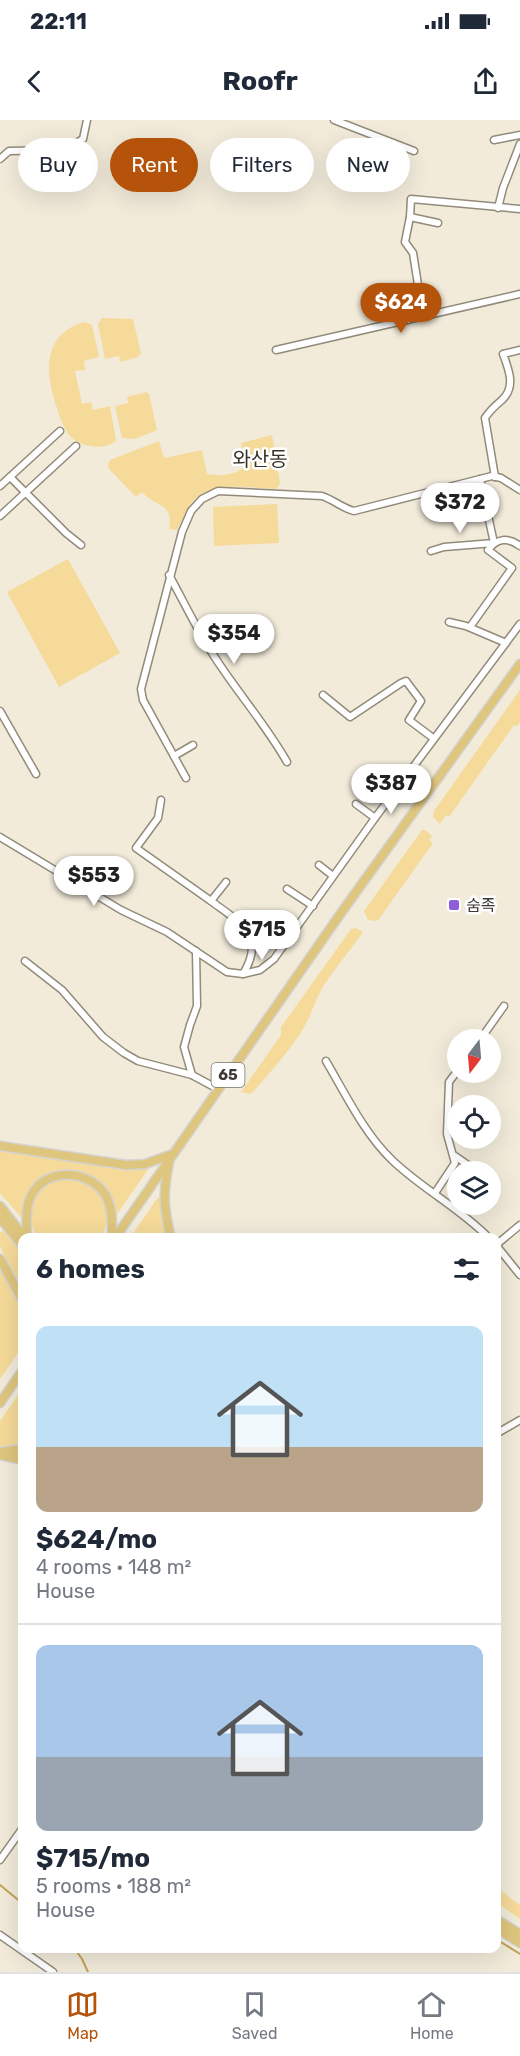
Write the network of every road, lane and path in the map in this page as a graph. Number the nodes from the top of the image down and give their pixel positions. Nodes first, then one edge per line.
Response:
1 (87, 120) edge
2 (334, 120) edge
3 (520, 135) edge
4 (494, 140) dead end
5 (520, 144) edge
6 (414, 151) dead end
7 (0, 159) edge
8 (498, 208) junction
9 (520, 209) edge
10 (410, 217) junction
11 (438, 223) dead end
12 (520, 294) edge
13 (408, 320) junction
14 (276, 350) dead end
15 (520, 350) edge
16 (60, 431) dead end
17 (76, 446) dead end
18 (10, 477) junction
19 (495, 477) junction
20 (480, 479) junction
21 (0, 486) edge
22 (520, 490) edge
23 (26, 492) junction
24 (0, 516) edge
25 (494, 543) junction
26 (81, 544) dead end
27 (520, 546) edge
28 (431, 550) dead end
29 (170, 575) junction
30 (449, 622) dead end
31 (520, 624) edge
32 (470, 627) junction
33 (506, 643) junction
34 (520, 664) edge
35 (323, 695) dead end
36 (0, 711) edge
37 (433, 738) junction
38 (193, 745) dead end
39 (174, 756) junction
40 (287, 762) dead end
41 (36, 774) dead end
42 (186, 778) dead end
43 (161, 800) dead end
44 (356, 804) dead end
45 (375, 818) junction
46 (0, 837) edge
47 (319, 866) dead end
48 (333, 876) junction
49 (226, 882) dead end
50 (287, 890) dead end
51 (211, 901) junction
52 (313, 906) junction
53 (195, 951) junction
54 (25, 962) dead end
55 (243, 974) junction
56 (504, 1006) dead end
57 (488, 1029) edge
58 (326, 1061) dead end
59 (192, 1075) junction
60 (449, 1083) edge
61 (218, 1089) junction
62 (0, 1146) edge
63 (171, 1155) junction
64 (455, 1156) junction
65 (462, 1161) edge
66 (435, 1193) junction
67 (0, 1206) edge
68 (0, 1218) edge
69 (520, 1225) edge
70 (22, 1233) edge
71 (26, 1233) edge
72 (113, 1233) edge
73 (116, 1233) edge
74 (170, 1233) edge
75 (484, 1233) edge
76 (18, 1240) edge
77 (501, 1240) edge
78 (501, 1251) edge
79 (0, 1259) edge
80 (520, 1275) edge
81 (18, 1292) edge
82 (18, 1377) edge
83 (0, 1403) edge
84 (519, 1423) edge
85 (501, 1432) edge
86 (18, 1450) edge
87 (0, 1454) edge
88 (18, 1459) edge
89 (18, 1835) edge
90 (0, 1860) edge
91 (501, 1922) edge
92 (501, 1931) edge
93 (520, 1934) edge
94 (0, 1935) edge
95 (520, 1943) edge
96 (18, 1948) edge
97 (26, 1953) edge
98 (53, 1972) edge

1 - 7 street
2 - 6 street
3 - 4 street
5 - 8 street
8 - 9 street
8 - 10 street
10 - 11 street
10 - 13 street
12 - 13 street
13 - 14 street
15 - 19 street
16 - 18 street
17 - 23 street
18 - 21 street
18 - 23 street
19 - 20 street
19 - 22 street
20 - 25 street
20 - 29 street
23 - 24 street
23 - 26 street
25 - 27 street
25 - 28 street
25 - 32 street
29 - 39 street
29 - 40 street
30 - 32 street
31 - 33 street
32 - 33 street
33 - 37 street
34 - 61 main road, 65
35 - 37 street
36 - 41 street
37 - 45 street
38 - 39 street
39 - 42 street
43 - 51 street
44 - 45 street
45 - 48 street
46 - 53 street
47 - 48 street
48 - 52 street
49 - 51 street
50 - 52 street
51 - 55 street
52 - 55 street
53 - 55 street
53 - 59 street
54 - 59 street
56 - 57 street
58 - 66 street
59 - 61 street
60 - 64 street
61 - 63 main road, 65
62 - 63 main road
63 - 73 main road, 65
63 - 74 main road
64 - 65 street
64 - 66 street
66 - 75 street
67 - 70 main road
68 - 76 main road
69 - 77 street
71 - 72 main road
78 - 80 street
79 - 81 main road
82 - 83 main road
84 - 85 street
86 - 87 main road
87 - 88 main road
89 - 90 street
91 - 93 main road
92 - 95 main road
94 - 96 street
97 - 98 street

